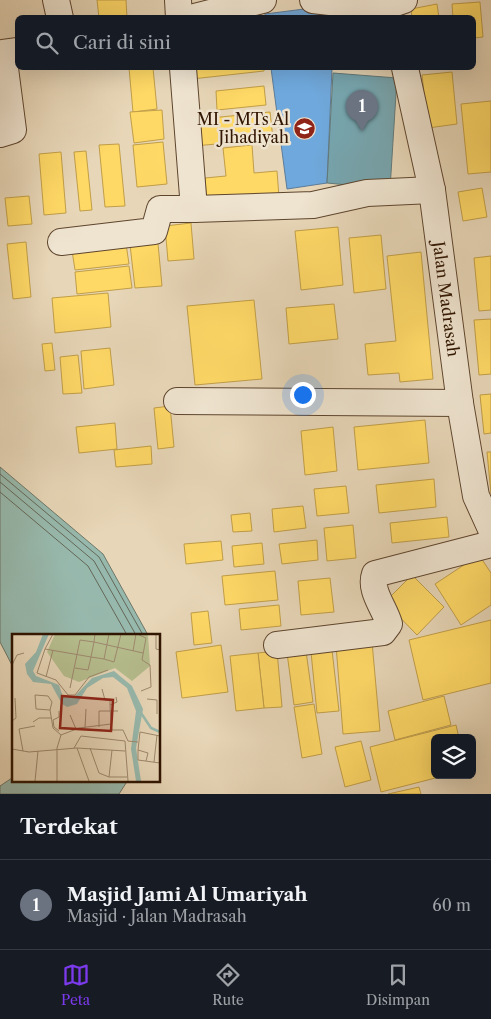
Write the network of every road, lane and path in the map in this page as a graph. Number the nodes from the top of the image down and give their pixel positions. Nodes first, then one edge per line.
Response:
1 (56, 0) edge
2 (178, 0) edge
3 (263, 0) edge
4 (313, 0) edge
5 (390, 8) edge
6 (59, 15) edge
7 (179, 15) edge
8 (202, 15) edge
9 (15, 51) edge
10 (183, 70) edge
11 (405, 70) edge
12 (0, 134) edge
13 (432, 190) junction
14 (194, 209) junction
15 (61, 242) dead end
16 (178, 401) dead end
17 (460, 403) junction
18 (491, 529) edge
19 (491, 544) edge
20 (277, 646) dead end

1 - 6 street
2 - 7 street
3 - 8 street
4 - 5 street
9 - 12 street
10 - 14 street
11 - 13 street, Jalan Madrasah
13 - 14 street
13 - 17 street, Jalan Madrasah
14 - 15 street
16 - 17 street
17 - 18 street, Jalan Madrasah
19 - 20 street

